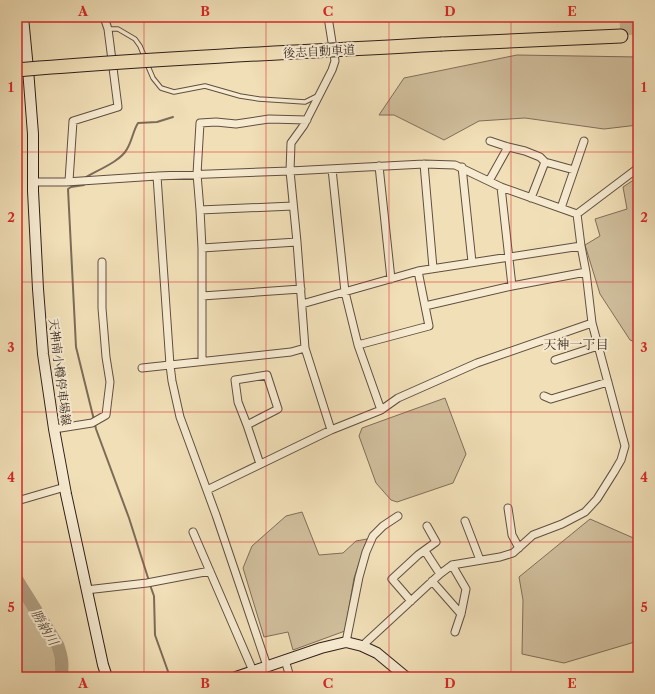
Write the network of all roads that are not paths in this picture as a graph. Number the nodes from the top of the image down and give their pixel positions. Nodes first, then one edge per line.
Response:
1 (23, 17) edge
2 (104, 17) edge
3 (328, 17) edge
4 (108, 29) junction
5 (621, 33) tunnel mouth
6 (442, 42) junction
7 (17, 66) edge
8 (17, 70) edge
9 (320, 95) junction
10 (307, 120) junction
11 (490, 141) dead end
12 (584, 141) dead end
13 (508, 147) junction
14 (545, 162) junction
15 (424, 164) junction
16 (379, 166) junction
17 (462, 168) junction
18 (638, 168) edge
19 (332, 169) junction
20 (574, 170) junction
21 (290, 171) junction
22 (197, 174) junction
23 (157, 176) junction
24 (69, 181) junction
25 (489, 181) junction
26 (34, 182) junction
27 (501, 187) junction
28 (531, 198) junction
29 (293, 206) junction
30 (561, 208) junction
31 (200, 210) junction
32 (577, 214) junction
33 (297, 242) junction
34 (581, 246) junction
35 (202, 248) junction
36 (508, 257) junction
37 (102, 262) dead end
38 (472, 262) junction
39 (433, 268) junction
40 (418, 271) junction
41 (586, 272) junction
42 (391, 278) junction
43 (512, 286) junction
44 (300, 289) junction
45 (344, 292) junction
46 (202, 296) junction
47 (302, 304) junction
48 (425, 306) junction
49 (592, 323) junction
50 (358, 345) junction
51 (598, 346) junction
52 (306, 348) junction
53 (555, 360) dead end
54 (202, 361) junction
55 (170, 365) junction
56 (142, 368) dead end
57 (608, 382) junction
58 (544, 396) dead end
59 (381, 410) junction
60 (247, 425) junction
61 (54, 429) junction
62 (331, 430) junction
63 (260, 464) junction
64 (65, 487) junction
65 (207, 490) junction
66 (17, 500) edge
67 (508, 508) dead end
68 (398, 516) dead end
69 (465, 521) dead end
70 (427, 526) dead end
71 (193, 532) dead end
72 (519, 548) junction
73 (425, 550) junction
74 (480, 560) junction
75 (452, 565) junction
76 (210, 571) junction
77 (440, 574) junction
78 (432, 581) junction
79 (86, 590) junction
80 (411, 600) junction
81 (461, 614) junction
82 (455, 632) dead end
83 (346, 642) junction
84 (362, 646) junction
85 (285, 660) junction
86 (267, 666) junction
87 (253, 671) junction
88 (107, 677) edge
89 (236, 677) edge
90 (290, 677) edge
91 (406, 677) edge

1 - 26 main road, 天神南小樽停車場線
2 - 4 street
3 - 9 street
4 - 9 lane
4 - 24 street
5 - 6 highway, 後志自動車道
6 - 7 highway, 後志自動車道
6 - 8 highway, 後志自動車道, bridge
9 - 10 street
10 - 21 street
10 - 22 street
11 - 13 street
12 - 20 street
13 - 14 street
13 - 25 street
14 - 20 street
14 - 28 street
15 - 16 street
15 - 17 street
15 - 39 street
16 - 19 street
16 - 42 street
17 - 25 street
17 - 38 street
18 - 32 street
19 - 21 street
19 - 45 street
20 - 30 street
21 - 22 street
21 - 29 street
22 - 23 street
22 - 31 street
23 - 24 street
23 - 55 street
24 - 26 street
25 - 27 street
26 - 61 main road, 天神南小樽停車場線
27 - 28 street
27 - 36 street
28 - 30 street
29 - 31 street
29 - 33 street
30 - 32 street
31 - 35 street
32 - 34 street
33 - 35 street
33 - 44 street
34 - 36 street
34 - 41 street
35 - 46 street
36 - 38 street
36 - 43 street
37 - 61 street
38 - 39 street
39 - 40 street
40 - 42 street
40 - 48 street
41 - 43 street
41 - 49 street
42 - 45 street
43 - 48 street
44 - 46 street
44 - 47 street
45 - 47 street
45 - 50 street
46 - 54 street
47 - 52 street
48 - 50 street
49 - 51 street
49 - 59 street
50 - 59 street
51 - 53 street
51 - 57 street
52 - 54 street
52 - 62 street
54 - 55 street
55 - 56 street
55 - 65 street
57 - 58 street
57 - 72 street
59 - 62 street
60 - 60 street
60 - 63 street
61 - 64 main road, 天神南小樽停車場線
62 - 63 street
63 - 65 street
64 - 66 street
64 - 79 main road, 天神南小樽停車場線
65 - 86 street
67 - 72 street
68 - 83 street
69 - 74 street
70 - 73 street
71 - 76 street
72 - 74 street
73 - 77 street
73 - 80 street
74 - 75 street
75 - 77 street
75 - 81 street
76 - 79 street
76 - 87 street
77 - 78 street
78 - 80 street
78 - 81 street
79 - 88 main road, 天神南小樽停車場線
80 - 84 street
81 - 82 street
83 - 84 main road
83 - 85 main road
84 - 91 main road
85 - 86 main road
85 - 90 street
86 - 87 main road
87 - 89 main road

